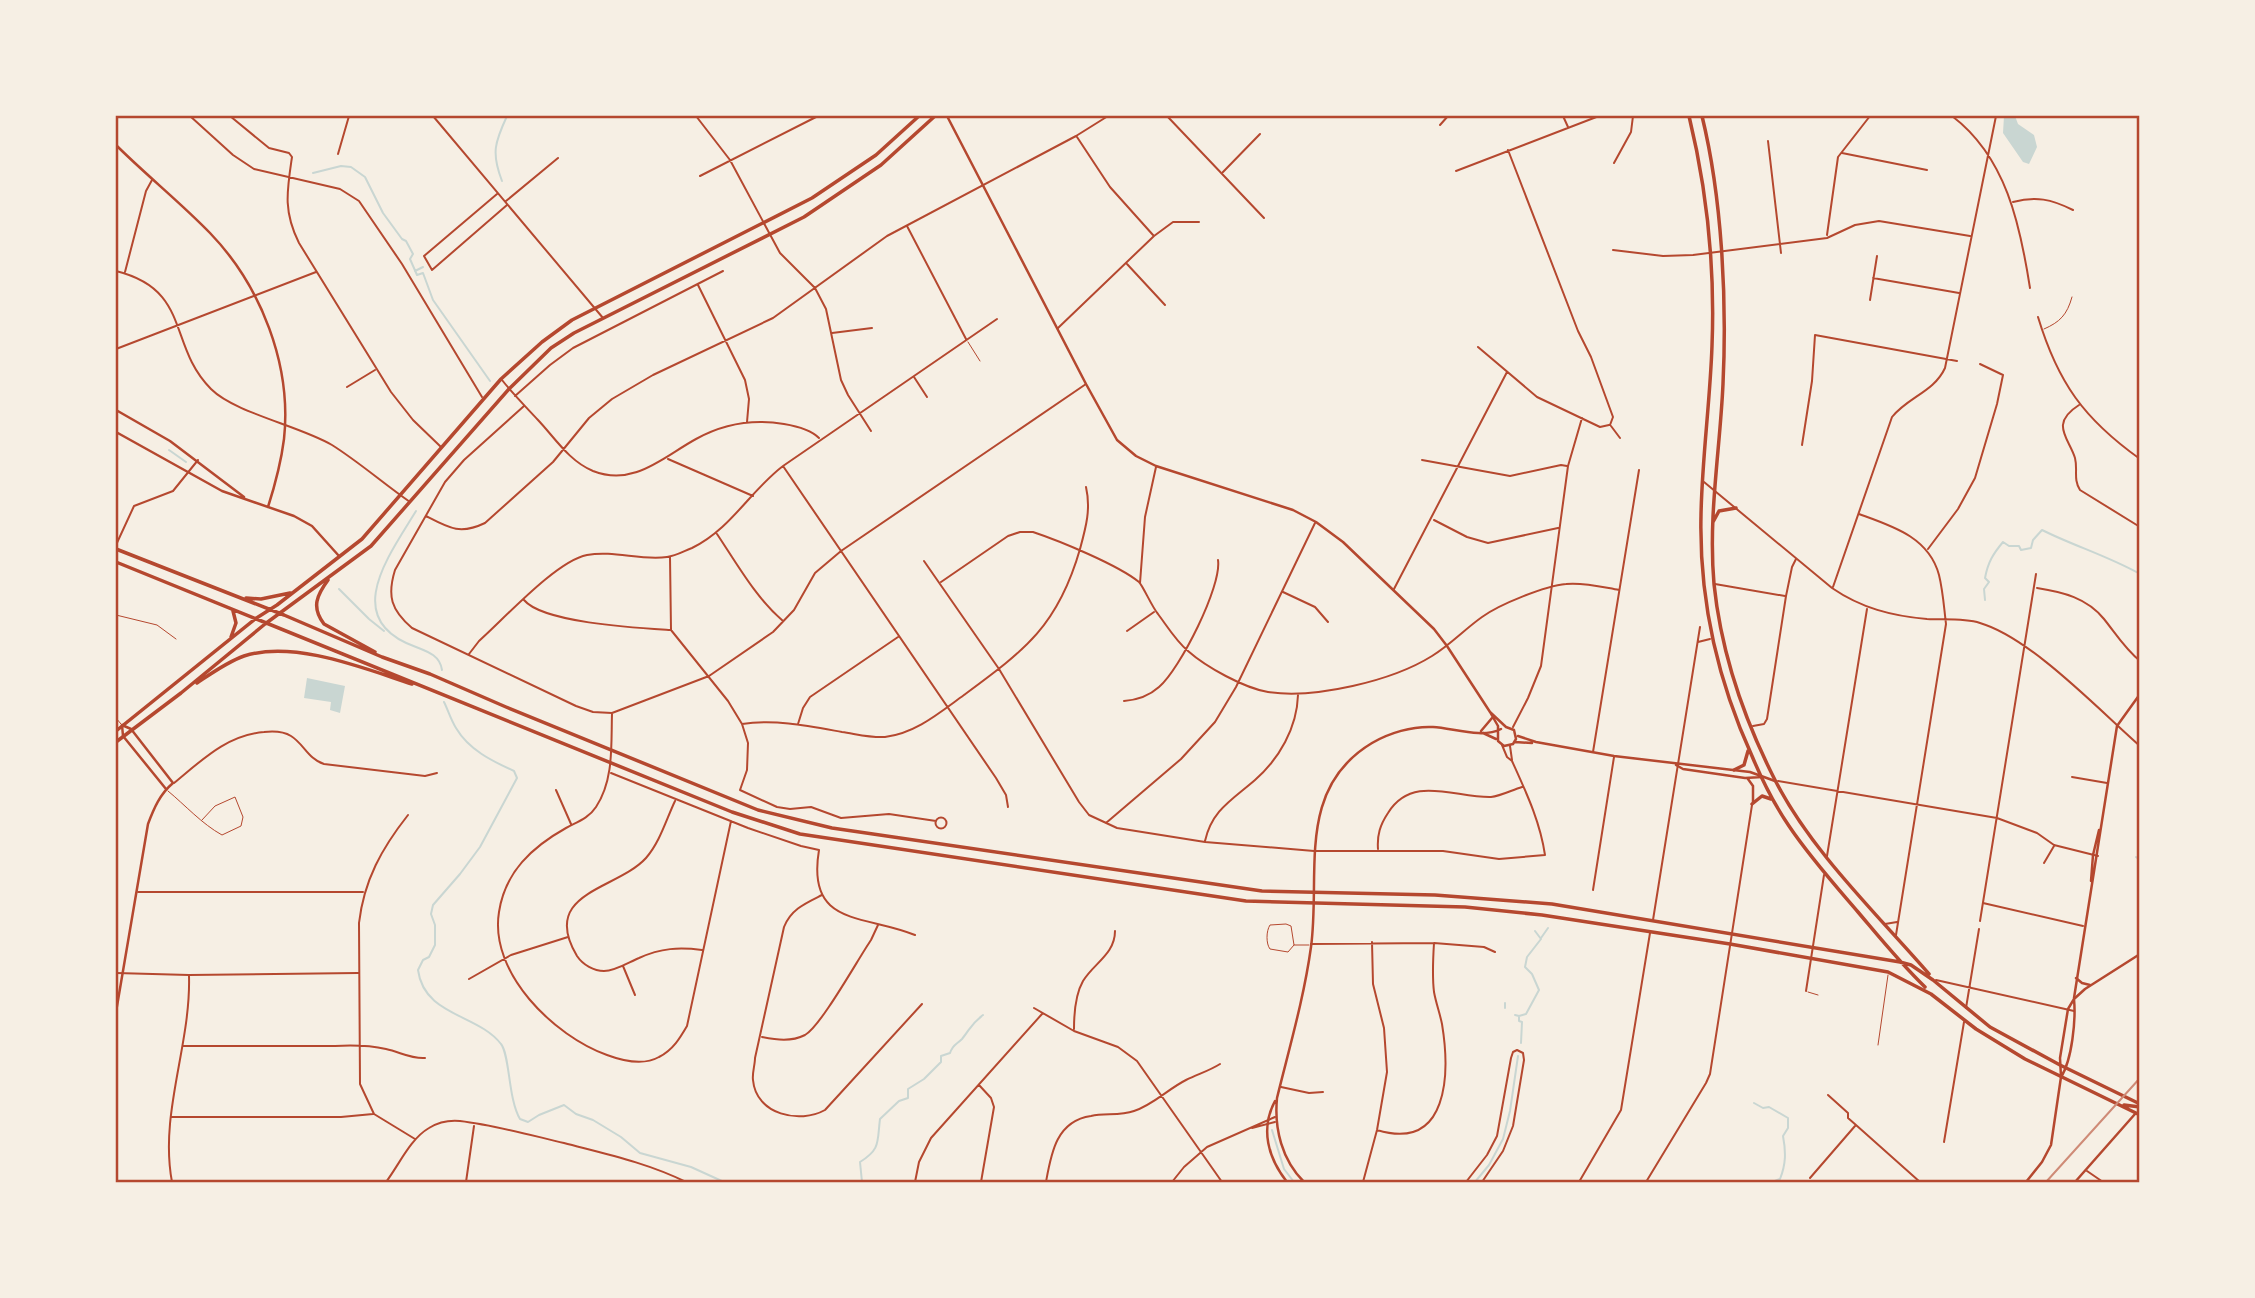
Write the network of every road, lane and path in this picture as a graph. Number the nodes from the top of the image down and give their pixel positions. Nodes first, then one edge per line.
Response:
1 (190, 116) edge
2 (230, 116) edge
3 (349, 116) edge
4 (433, 116) edge
5 (696, 116) edge
6 (818, 116) edge
7 (919, 116) edge
8 (935, 116) edge
9 (947, 116) edge
10 (1108, 116) edge
11 (1167, 116) edge
12 (1448, 116) edge
13 (1563, 116) edge
14 (1599, 116) edge
15 (1633, 116) edge
16 (1689, 116) edge
17 (1702, 116) edge
18 (1870, 116) edge
19 (1952, 116) edge
20 (1996, 116) edge
21 (1440, 125) dead end
22 (1568, 127) junction
23 (1260, 134) dead end
24 (1076, 136) junction
25 (1768, 141) dead end
26 (116, 145) edge
27 (1508, 150) junction
28 (1841, 153) junction
29 (1988, 153) junction
30 (338, 154) dead end
31 (558, 158) dead end
32 (730, 160) junction
33 (1614, 163) dead end
34 (1927, 170) dead end
35 (1456, 171) dead end
36 (1223, 172) junction
37 (700, 176) dead end
38 (288, 178) junction
39 (153, 179) junction
40 (984, 185) junction
41 (498, 193) junction
42 (2012, 202) junction
43 (506, 203) junction
44 (2073, 210) dead end
45 (1264, 218) dead end
46 (1199, 222) dead end
47 (764, 225) junction
48 (907, 226) junction
49 (769, 236) junction
50 (1154, 236) junction
51 (1971, 236) junction
52 (1827, 238) junction
53 (1779, 243) junction
54 (1613, 250) dead end
55 (1720, 251) junction
56 (1709, 252) junction
57 (1781, 253) dead end
58 (1877, 256) dead end
59 (1126, 263) junction
60 (116, 271) edge
61 (317, 271) junction
62 (723, 271) dead end
63 (125, 273) junction
64 (1873, 278) junction
65 (698, 284) junction
66 (815, 288) junction
67 (2030, 288) dead end
68 (1961, 293) junction
69 (255, 296) junction
70 (2072, 297) dead end
71 (1870, 300) dead end
72 (1165, 305) dead end
73 (596, 309) junction
74 (2038, 317) dead end
75 (603, 318) junction
76 (997, 320) dead end
77 (177, 325) junction
78 (872, 328) dead end
79 (1058, 328) junction
80 (2042, 330) junction
81 (832, 333) junction
82 (725, 340) junction
83 (967, 340) junction
84 (1478, 347) dead end
85 (116, 349) edge
86 (1948, 359) junction
87 (980, 361) dead end
88 (1957, 361) dead end
89 (1980, 364) dead end
90 (376, 370) junction
91 (1507, 372) junction
92 (914, 377) junction
93 (501, 379) junction
94 (1086, 384) junction
95 (347, 387) dead end
96 (509, 389) junction
97 (514, 396) junction
98 (927, 397) dead end
99 (485, 400) junction
100 (2079, 405) junction
101 (524, 407) junction
102 (116, 410) edge
103 (860, 414) junction
104 (1582, 418) junction
105 (747, 422) junction
106 (285, 424) junction
107 (1610, 425) junction
108 (871, 431) dead end
109 (116, 432) edge
110 (1620, 438) dead end
111 (820, 440) junction
112 (1802, 445) dead end
113 (442, 448) junction
114 (564, 450) junction
115 (667, 458) junction
116 (2140, 459) edge
117 (198, 460) junction
118 (1422, 460) dead end
119 (783, 466) junction
120 (1156, 466) junction
121 (1568, 466) junction
122 (1458, 468) junction
123 (1639, 470) dead end
124 (188, 472) junction
125 (1702, 481) junction
126 (1086, 487) dead end
127 (1713, 489) junction
128 (400, 495) junction
129 (753, 496) junction
130 (247, 499) junction
131 (411, 502) junction
132 (268, 507) junction
133 (1736, 508) junction
134 (1858, 514) junction
135 (425, 515) junction
136 (1432, 519) junction
137 (1316, 523) junction
138 (2140, 527) edge
139 (1559, 528) junction
140 (1712, 528) junction
141 (716, 533) junction
142 (116, 547) edge
143 (1927, 550) junction
144 (841, 551) junction
145 (1079, 552) junction
146 (340, 556) junction
147 (670, 557) junction
148 (1797, 559) junction
149 (1218, 560) dead end
150 (924, 561) dead end
151 (116, 562) edge
152 (333, 574) junction
153 (2036, 574) dead end
154 (940, 583) junction
155 (1140, 583) junction
156 (1714, 584) junction
157 (1552, 586) junction
158 (2035, 587) junction
159 (1832, 588) junction
160 (1394, 589) junction
161 (1619, 590) junction
162 (1282, 591) junction
163 (292, 592) junction
164 (236, 596) junction
165 (1786, 597) junction
166 (524, 600) junction
167 (1867, 608) junction
168 (232, 609) junction
169 (270, 610) junction
170 (1155, 611) junction
171 (280, 613) junction
172 (116, 615) edge
173 (255, 619) junction
174 (1946, 620) junction
175 (784, 621) junction
176 (1328, 622) dead end
177 (265, 624) junction
178 (1700, 627) dead end
179 (671, 630) junction
180 (1127, 631) dead end
181 (899, 636) junction
182 (230, 638) junction
183 (176, 639) dead end
184 (1712, 639) junction
185 (1698, 642) junction
186 (1447, 646) junction
187 (2024, 646) junction
188 (1187, 650) junction
189 (468, 654) junction
190 (382, 657) junction
191 (2140, 661) edge
192 (999, 669) junction
193 (709, 676) junction
194 (1239, 682) junction
195 (116, 683) edge
196 (437, 691) junction
197 (181, 693) junction
198 (1298, 694) junction
199 (2140, 694) edge
200 (116, 699) edge
201 (1124, 701) dead end
202 (948, 707) junction
203 (1490, 712) junction
204 (612, 713) junction
205 (116, 718) edge
206 (1492, 718) junction
207 (742, 724) junction
208 (798, 724) junction
209 (122, 725) junction
210 (1751, 726) junction
211 (2117, 726) junction
212 (1506, 727) junction
213 (1512, 728) junction
214 (131, 729) junction
215 (116, 731) edge
216 (1499, 731) junction
217 (1482, 732) junction
218 (123, 736) junction
219 (1517, 736) junction
220 (1497, 739) junction
221 (116, 742) edge
222 (1515, 742) junction
223 (1536, 742) junction
224 (1502, 745) junction
225 (1510, 746) junction
226 (2140, 746) edge
227 (1748, 749) junction
228 (611, 750) junction
229 (1593, 752) junction
230 (1614, 756) junction
231 (609, 761) junction
232 (1512, 761) junction
233 (1676, 764) junction
234 (1734, 771) junction
235 (610, 772) junction
236 (437, 773) dead end
237 (1762, 777) junction
238 (1745, 778) junction
239 (2072, 778) dead end
240 (1775, 781) junction
241 (173, 783) junction
242 (2108, 783) junction
243 (1523, 786) junction
244 (166, 789) junction
245 (556, 790) dead end
246 (1837, 793) junction
247 (676, 800) junction
248 (1773, 800) junction
249 (1752, 804) junction
250 (1917, 804) junction
251 (1008, 807) dead end
252 (408, 815) dead end
253 (1997, 818) junction
254 (202, 820) junction
255 (731, 821) junction
256 (936, 821) dead end
257 (1105, 824) junction
258 (571, 825) junction
259 (2101, 827) junction
260 (1205, 842) junction
261 (2054, 845) junction
262 (1314, 851) junction
263 (1378, 851) junction
264 (2093, 855) junction
265 (1827, 856) junction
266 (2098, 856) junction
267 (2044, 863) dead end
268 (1824, 873) junction
269 (2091, 883) junction
270 (1593, 890) dead end
271 (136, 892) junction
272 (364, 892) junction
273 (1313, 893) junction
274 (822, 895) junction
275 (1313, 903) junction
276 (1543, 903) junction
277 (1983, 903) junction
278 (1542, 915) junction
279 (1653, 921) junction
280 (1980, 921) dead end
281 (1898, 922) junction
282 (878, 924) junction
283 (1884, 924) junction
284 (2084, 926) junction
285 (1979, 929) dead end
286 (1115, 931) dead end
287 (1650, 932) junction
288 (1731, 933) junction
289 (915, 934) dead end
290 (569, 937) junction
291 (1896, 938) junction
292 (1372, 942) junction
293 (1434, 943) junction
294 (1311, 944) junction
295 (1730, 944) junction
296 (1294, 945) junction
297 (1813, 948) junction
298 (702, 950) junction
299 (1495, 952) dead end
300 (2140, 954) edge
301 (1811, 958) junction
302 (505, 959) junction
303 (1900, 962) junction
304 (623, 965) junction
305 (1888, 972) junction
306 (116, 973) edge
307 (359, 973) junction
308 (122, 974) junction
309 (189, 975) junction
310 (2076, 978) junction
311 (469, 979) dead end
312 (1933, 980) junction
313 (2090, 985) junction
314 (1970, 988) junction
315 (1806, 991) joint
316 (1931, 994) junction
317 (635, 995) dead end
318 (1818, 995) dead end
319 (2074, 999) junction
320 (922, 1004) dead end
321 (1034, 1008) dead end
322 (1966, 1009) junction
323 (2068, 1009) junction
324 (2075, 1011) junction
325 (116, 1012) edge
326 (1043, 1014) junction
327 (1965, 1021) junction
328 (1074, 1031) junction
329 (760, 1037) junction
330 (359, 1044) junction
331 (1878, 1045) dead end
332 (183, 1046) junction
333 (425, 1058) dead end
334 (1220, 1064) dead end
335 (2060, 1065) junction
336 (2066, 1069) junction
337 (2061, 1077) junction
338 (979, 1084) junction
339 (1280, 1087) junction
340 (1323, 1092) dead end
341 (1162, 1095) junction
342 (1828, 1095) dead end
343 (1277, 1098) junction
344 (2138, 1109) edge
345 (374, 1114) junction
346 (171, 1117) junction
347 (1275, 1117) junction
348 (1268, 1120) junction
349 (1275, 1122) junction
350 (474, 1125) junction
351 (1856, 1125) junction
352 (1266, 1126) junction
353 (1251, 1129) junction
354 (1377, 1130) junction
355 (415, 1139) junction
356 (1944, 1142) dead end
357 (1200, 1152) junction
358 (2087, 1171) junction
359 (1810, 1178) joint
360 (1916, 1179) junction
361 (680, 1181) edge
362 (2027, 1181) edge
363 (172, 1182) edge
364 (386, 1182) edge
365 (466, 1182) edge
366 (686, 1182) edge
367 (915, 1182) edge
368 (981, 1182) edge
369 (1046, 1182) edge
370 (1172, 1182) edge
371 (1222, 1182) edge
372 (1287, 1182) edge
373 (1304, 1182) edge
374 (1363, 1182) edge
375 (1466, 1182) edge
376 (1482, 1182) edge
377 (1579, 1182) edge
378 (1646, 1182) edge
379 (1807, 1182) edge
380 (1913, 1182) edge
381 (1920, 1182) edge
382 (2075, 1182) edge
383 (2103, 1182) edge

1 - 38 street
2 - 38 street
3 - 30 street
4 - 41 street
5 - 32 street
6 - 32 street
7 - 47 main road
8 - 49 main road
9 - 40 street
10 - 24 street
11 - 36 street
12 - 21 street
13 - 22 street
14 - 22 street
15 - 33 street
16 - 56 main road
17 - 55 main road
18 - 28 street
19 - 29 street
20 - 29 street
22 - 27 street
23 - 36 street
24 - 40 street
24 - 50 street
25 - 53 street
26 - 39 street
27 - 35 street
27 - 107 street
28 - 34 street
28 - 52 street
29 - 42 street
29 - 51 street
31 - 43 street
32 - 37 street
32 - 47 street
36 - 45 street
38 - 61 street
38 - 99 street
39 - 63 street
39 - 69 street
40 - 48 street
40 - 79 street
41 - 43 street
41 - 43 street
42 - 44 street
42 - 67 street
43 - 73 street
46 - 50 street
47 - 49 street
47 - 73 main road
48 - 66 street
48 - 83 street
49 - 66 street
49 - 75 main road
50 - 59 street
51 - 52 street
51 - 68 street
52 - 53 street
53 - 55 street
53 - 57 street
54 - 56 street
55 - 56 street
55 - 127 main road
56 - 125 main road
58 - 64 street
59 - 72 street
59 - 79 street
60 - 63 street
61 - 69 street
61 - 90 street
62 - 65 street
63 - 77 street
64 - 68 street
64 - 71 street
65 - 82 street
65 - 97 street
66 - 81 street
66 - 82 street
68 - 86 street
69 - 77 street
69 - 106 street
70 - 80 lane
73 - 75 street
73 - 93 main road
74 - 80 street
75 - 96 main road
76 - 83 street
77 - 85 street
77 - 106 street
78 - 81 street
79 - 94 street
80 - 100 street
81 - 103 street
82 - 105 street
82 - 114 street
83 - 87 lane
83 - 92 street
84 - 91 street
86 - 88 street
86 - 112 street
86 - 134 street
89 - 143 street
90 - 95 street
90 - 113 street
91 - 104 street
91 - 122 street
92 - 98 street
92 - 103 street
93 - 96 street
93 - 99 main road
94 - 120 street
94 - 144 street
96 - 97 street
96 - 131 main road
97 - 101 street
99 - 113 main road
100 - 116 street
100 - 138 street
101 - 114 street
101 - 135 street
102 - 117 street
103 - 108 street
103 - 111 street
104 - 107 street
104 - 121 street
105 - 111 street
105 - 115 street
106 - 128 street
106 - 132 street
107 - 110 street
109 - 124 street
111 - 119 street
113 - 128 main road
114 - 115 street
114 - 135 street
115 - 129 street
117 - 124 street
117 - 130 street
118 - 122 street
119 - 129 street
119 - 144 street
120 - 137 street
120 - 155 street
121 - 122 street
121 - 139 street
122 - 136 street
123 - 161 street
124 - 130 street
124 - 142 street
125 - 127 street
125 - 184 main road
126 - 145 street
127 - 133 street
127 - 140 main road
128 - 131 street
128 - 146 main road
129 - 141 street
130 - 132 street
131 - 152 main road
132 - 146 street
133 - 140 main road
133 - 148 street
134 - 143 street
134 - 159 street
135 - 189 street
136 - 139 street
136 - 160 street
137 - 160 street
137 - 162 street
139 - 157 street
140 - 156 main road
141 - 147 street
141 - 175 street
142 - 164 main road
143 - 174 street
144 - 175 street
144 - 181 street
145 - 154 street
145 - 155 street
145 - 192 street
146 - 163 main road
147 - 166 street
147 - 179 street
148 - 159 street
148 - 165 street
149 - 188 street
150 - 154 street
151 - 168 main road
152 - 171 main road
152 - 190 main road
153 - 158 street
154 - 192 street
155 - 170 street
156 - 165 street
156 - 210 main road
157 - 161 street
157 - 186 street
157 - 213 street
158 - 187 street
158 - 191 street
159 - 167 street
160 - 186 street
161 - 229 street
162 - 176 street
162 - 194 street
163 - 164 main road
163 - 169 main road
164 - 169 main road
165 - 210 street
166 - 179 street
166 - 189 street
167 - 174 street
167 - 246 street
168 - 173 main road
168 - 182 main road
169 - 171 main road
169 - 173 main road
170 - 180 street
170 - 188 street
171 - 177 main road
171 - 190 main road
172 - 183 lane
173 - 177 main road
173 - 182 main road
174 - 187 street
174 - 250 street
175 - 193 street
177 - 196 main road
177 - 197 main road
178 - 185 street
179 - 193 street
181 - 202 street
181 - 208 street
182 - 209 main road
184 - 185 street
184 - 227 main road
185 - 233 street
186 - 198 street
186 - 203 street
187 - 211 street
187 - 253 street
188 - 194 street
188 - 201 street
189 - 204 street
190 - 228 main road
192 - 202 street
192 - 257 street
193 - 204 street
193 - 207 street
194 - 198 street
194 - 257 street
195 - 200 lane
196 - 197 main road
196 - 231 main road
197 - 214 main road
198 - 260 street
199 - 211 street
202 - 208 street
202 - 251 street
203 - 206 street
203 - 212 street
204 - 228 street
205 - 209 lane
206 - 216 street
206 - 217 street
207 - 208 street
207 - 256 street
209 - 214 street
209 - 215 main road
209 - 218 street
210 - 240 main road
211 - 226 street
211 - 242 street
212 - 213 street
212 - 216 street
213 - 219 street
214 - 218 main road
214 - 241 street
216 - 217 street
216 - 220 street
217 - 220 street
217 - 262 street
218 - 221 main road
218 - 244 street
219 - 222 street
219 - 223 street
220 - 224 street
222 - 223 street
222 - 225 street
223 - 229 street
224 - 225 street
224 - 232 street
225 - 232 street
227 - 234 main road
227 - 237 main road
228 - 231 street
228 - 273 main road
229 - 230 street
230 - 233 street
230 - 270 street
231 - 235 street
231 - 275 main road
232 - 243 street
233 - 234 street
233 - 238 street
233 - 279 street
234 - 237 street
235 - 247 street
235 - 258 street
236 - 241 street
237 - 238 street
237 - 240 street
237 - 248 main road
238 - 249 street
239 - 242 street
240 - 246 street
240 - 265 main road
241 - 244 street
242 - 259 street
243 - 263 street
243 - 263 street
244 - 254 lane
244 - 271 street
245 - 258 street
246 - 250 street
246 - 265 street
247 - 255 street
247 - 290 street
248 - 249 main road
248 - 268 main road
249 - 288 street
250 - 253 street
250 - 281 street
252 - 272 street
253 - 261 street
253 - 277 street
254 - 254 lane
255 - 274 street
255 - 298 street
257 - 260 street
258 - 302 street
259 - 264 street
259 - 266 street
260 - 262 street
261 - 264 street
261 - 267 street
262 - 263 street
262 - 273 street
264 - 266 street
264 - 269 street
265 - 268 street
265 - 283 main road
266 - 269 street
268 - 297 street
268 - 303 main road
269 - 284 street
271 - 272 street
271 - 308 street
272 - 307 street
273 - 275 street
273 - 276 main road
274 - 282 street
274 - 329 street
275 - 278 main road
275 - 294 street
276 - 278 main road
276 - 279 main road
277 - 280 street
277 - 284 street
278 - 287 main road
279 - 288 main road
281 - 283 street
281 - 291 street
282 - 289 street
282 - 329 street
283 - 291 main road
284 - 310 street
285 - 314 street
286 - 328 street
287 - 295 main road
287 - 377 street
288 - 295 street
288 - 297 main road
290 - 302 street
290 - 304 street
291 - 312 main road
292 - 293 street
292 - 294 street
292 - 354 street
293 - 299 street
293 - 354 street
294 - 296 lane
294 - 339 street
295 - 301 main road
295 - 378 street
296 - 296 lane
297 - 301 street
297 - 303 main road
298 - 302 street
298 - 304 street
300 - 313 street
301 - 305 main road
301 - 315 street
302 - 311 street
303 - 312 main road
303 - 316 main road
304 - 317 street
305 - 316 main road
305 - 331 lane
306 - 308 street
307 - 309 street
307 - 330 street
308 - 309 street
308 - 325 street
309 - 332 street
310 - 313 street
310 - 319 street
312 - 314 street
312 - 322 main road
313 - 319 street
314 - 322 street
314 - 323 street
315 - 318 lane
316 - 327 main road
319 - 323 street
319 - 324 street
320 - 329 street
321 - 326 street
322 - 335 main road
323 - 324 street
323 - 335 street
324 - 336 street
326 - 328 street
326 - 338 street
327 - 337 main road
327 - 356 street
328 - 341 street
330 - 332 street
330 - 333 street
330 - 345 street
332 - 346 street
334 - 341 street
335 - 336 main road
335 - 337 street
336 - 337 street
336 - 344 main road
337 - 344 main road
337 - 362 street
338 - 367 street
338 - 368 street
339 - 340 street
339 - 343 street
341 - 357 street
341 - 369 street
342 - 351 street
343 - 347 street
343 - 348 street
344 - 358 street
345 - 346 street
345 - 355 street
346 - 363 street
347 - 348 street
347 - 349 street
348 - 352 street
348 - 353 street
349 - 352 street
349 - 373 street
350 - 355 street
350 - 361 street
350 - 365 street
351 - 359 street
351 - 360 street
352 - 353 street
352 - 372 street
353 - 357 street
354 - 374 street
355 - 364 street
357 - 370 street
357 - 371 street
358 - 382 street
358 - 383 street
359 - 379 lane
360 - 380 street
360 - 381 street
361 - 366 street
375 - 376 street

